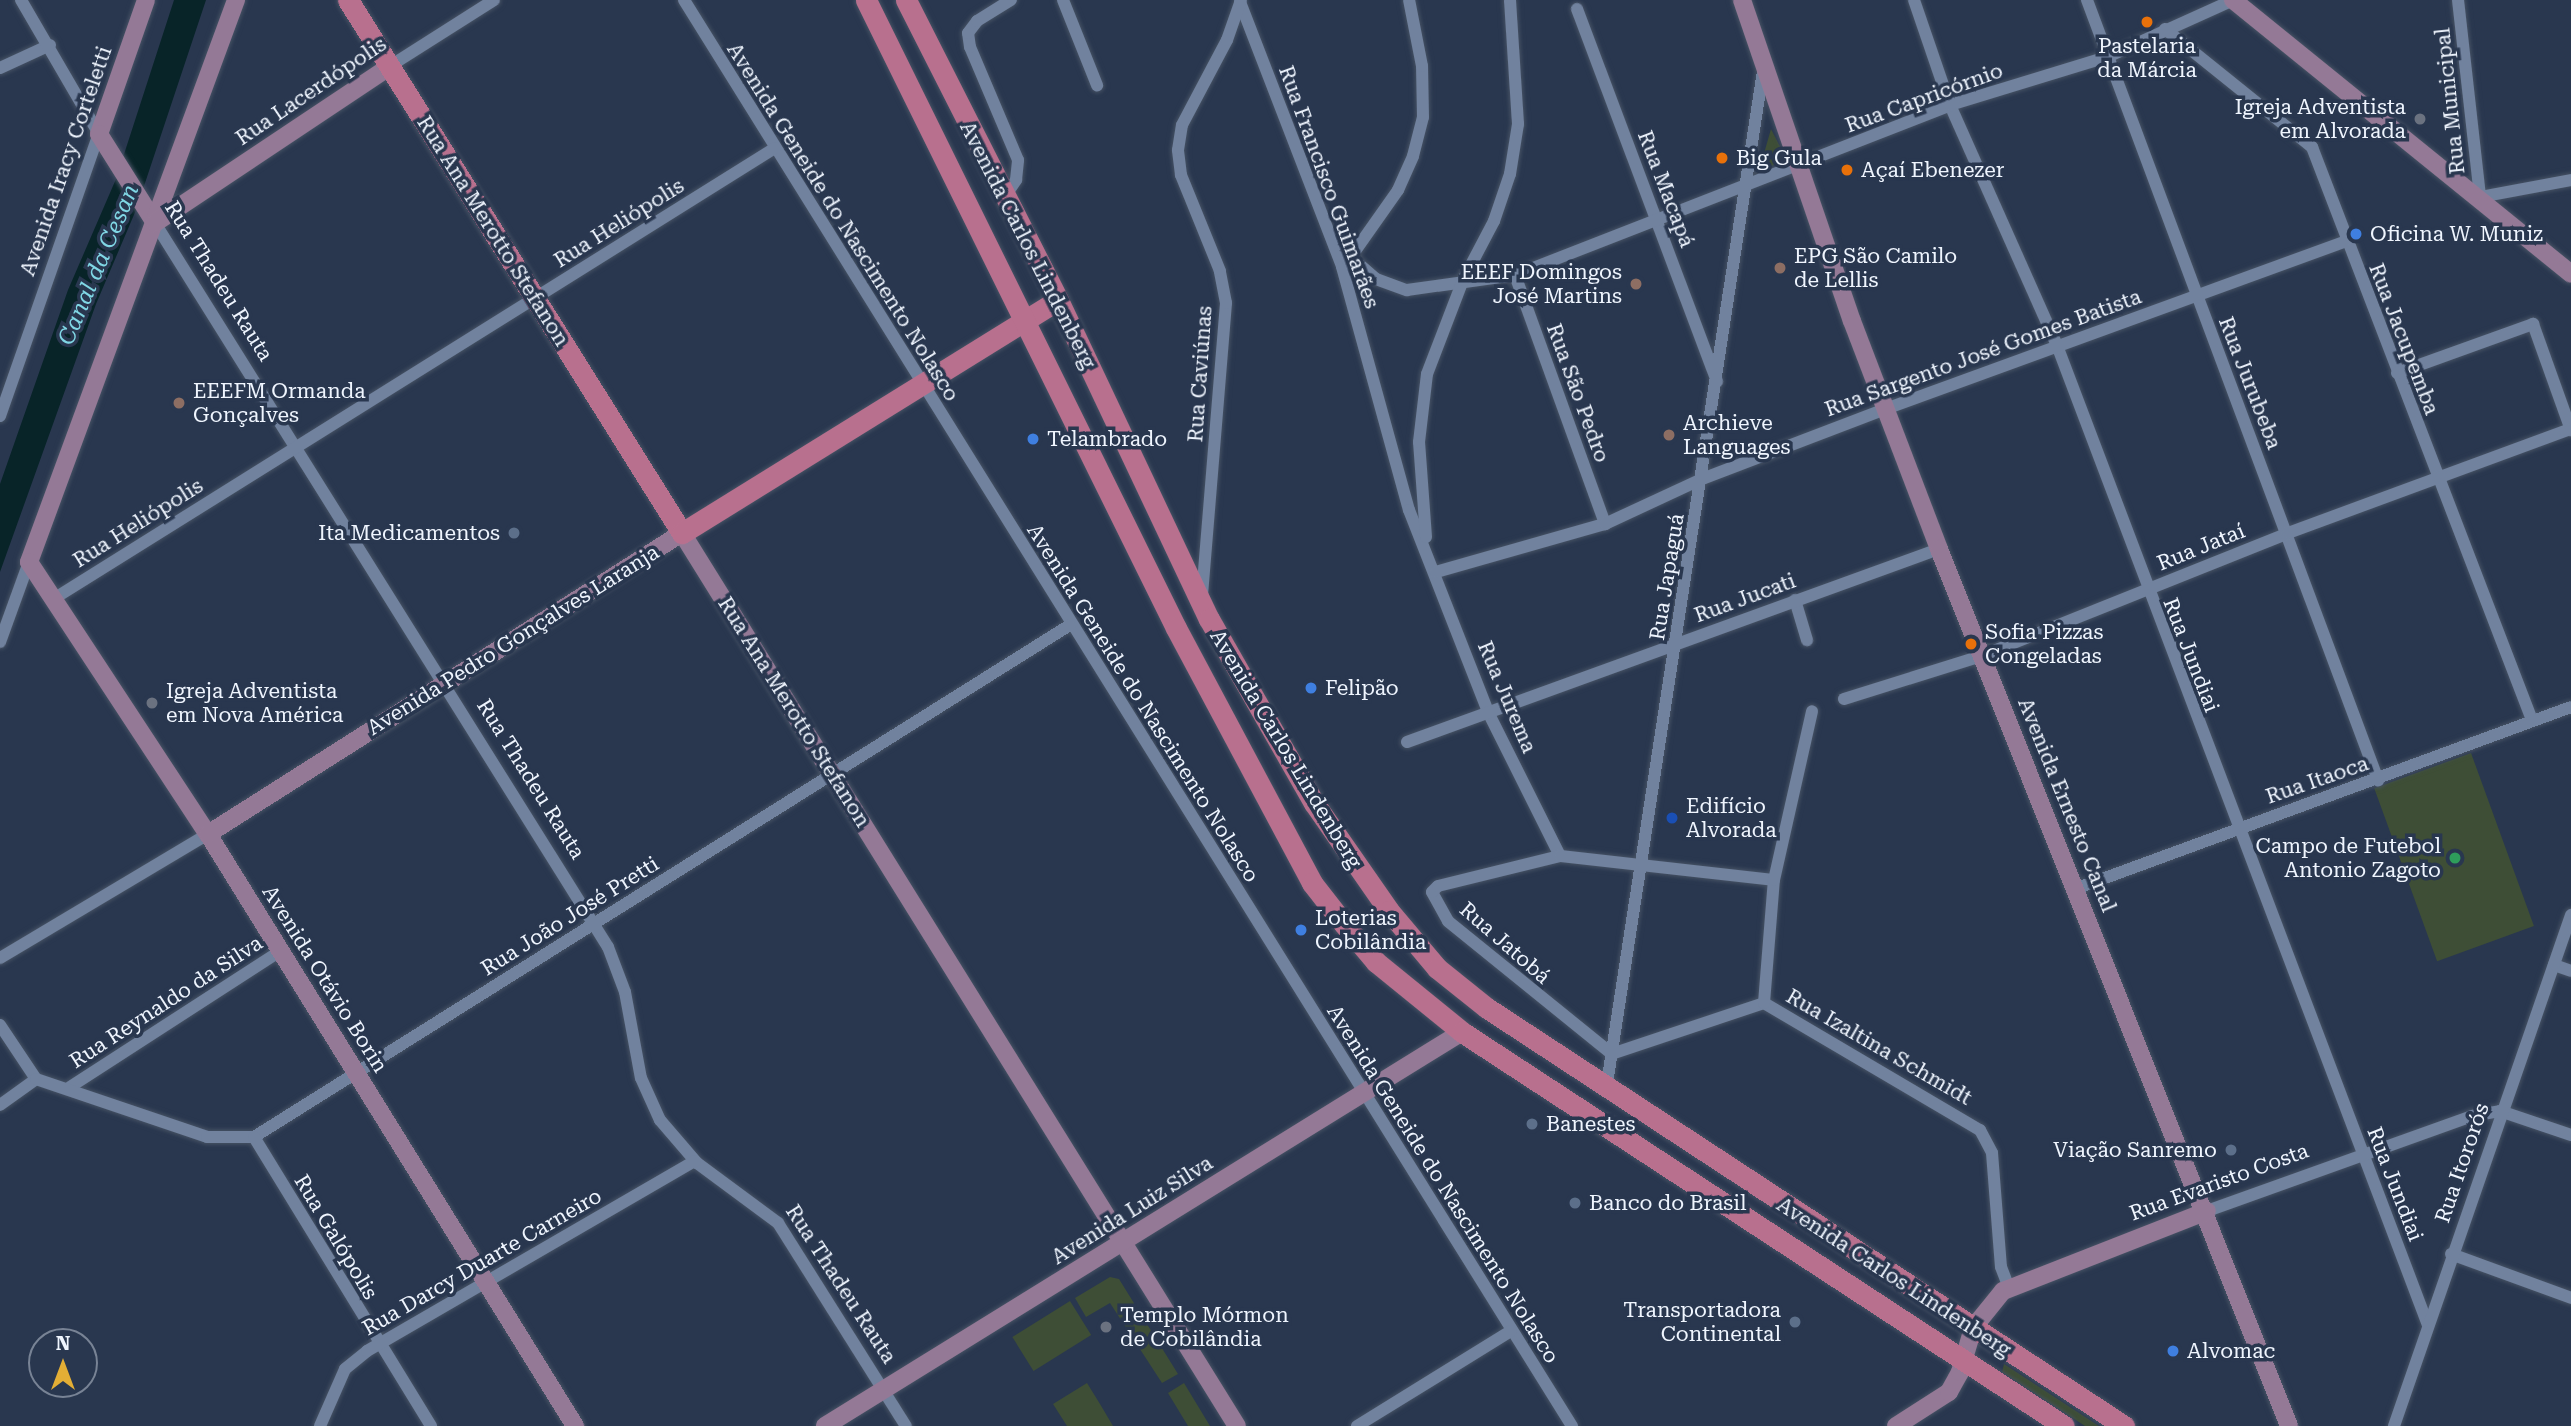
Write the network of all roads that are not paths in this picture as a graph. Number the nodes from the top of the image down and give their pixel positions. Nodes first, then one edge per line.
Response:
1 (21, 0) edge
2 (146, 0) edge
3 (236, 0) edge
4 (348, 0) edge
5 (494, 0) edge
6 (684, 0) edge
7 (866, 0) edge
8 (906, 0) edge
9 (1011, 0) edge
10 (1063, 0) edge
11 (1409, 0) edge
12 (1510, 0) edge
13 (1742, 0) edge
14 (1914, 0) edge
15 (2087, 0) edge
16 (2233, 0) edge
17 (2458, 0) edge
18 (1241, 1) edge
19 (1577, 9) dead end
20 (2165, 29) junction
21 (50, 45) junction
22 (2107, 57) junction
23 (390, 66) junction
24 (0, 68) edge
25 (1763, 71) junction
26 (1097, 85) dead end
27 (1950, 105) junction
28 (99, 134) junction
29 (775, 148) junction
30 (1802, 165) junction
31 (2571, 180) edge
32 (1749, 184) junction
33 (2480, 197) junction
34 (1004, 198) junction
35 (1658, 222) junction
36 (155, 223) junction
37 (2346, 242) junction
38 (1352, 258) junction
39 (1342, 267) junction
40 (2571, 274) edge
41 (1515, 275) junction
42 (1462, 280) junction
43 (2195, 295) junction
44 (535, 298) junction
45 (1058, 300) junction
46 (1025, 318) junction
47 (2058, 348) junction
48 (2397, 373) junction
49 (1717, 383) junction
50 (922, 387) junction
51 (1888, 408) junction
52 (0, 416) edge
53 (2571, 429) edge
54 (296, 447) junction
55 (2437, 476) junction
56 (1702, 479) junction
57 (1409, 510) joint
58 (1605, 524) junction
59 (682, 533) junction
60 (2288, 533) junction
61 (1427, 548) junction
62 (1939, 549) junction
63 (29, 562) junction
64 (1436, 572) junction
65 (2146, 589) junction
66 (55, 597) junction
67 (1795, 600) junction
68 (1201, 603) junction
69 (1070, 625) junction
70 (1807, 640) dead end
71 (0, 642) edge
72 (1676, 645) junction
73 (1980, 656) junction
74 (444, 684) junction
75 (1844, 699) dead end
76 (2571, 707) edge
77 (1812, 711) dead end
78 (1488, 712) junction
79 (2532, 720) junction
80 (1407, 742) dead end
81 (834, 775) junction
82 (2378, 780) junction
83 (2236, 827) junction
84 (208, 834) junction
85 (1560, 856) junction
86 (1642, 865) junction
87 (1774, 880) junction
88 (2076, 889) junction
89 (2571, 915) edge
90 (595, 923) junction
91 (280, 951) junction
92 (0, 958) edge
93 (2554, 965) junction
94 (2571, 971) edge
95 (1764, 1003) junction
96 (0, 1025) edge
97 (1462, 1032) junction
98 (1612, 1054) junction
99 (356, 1072) junction
100 (36, 1079) junction
101 (70, 1087) junction
102 (1606, 1090) junction
103 (1363, 1094) junction
104 (0, 1105) edge
105 (2500, 1111) junction
106 (2571, 1135) edge
107 (254, 1137) junction
108 (2363, 1153) junction
109 (695, 1161) junction
110 (2207, 1211) junction
111 (1124, 1242) junction
112 (2451, 1254) junction
113 (486, 1283) junction
114 (2009, 1288) junction
115 (2571, 1298) edge
116 (2428, 1325) junction
117 (1973, 1328) junction
118 (1511, 1331) junction
119 (378, 1345) junction
120 (1964, 1361) junction
121 (883, 1390) junction
122 (320, 1426) edge
123 (431, 1426) edge
124 (575, 1426) edge
125 (825, 1426) edge
126 (906, 1426) edge
127 (1237, 1426) edge
128 (1357, 1426) edge
129 (1572, 1426) edge
130 (1896, 1426) edge
131 (2064, 1426) edge
132 (2124, 1426) edge
133 (2290, 1426) edge
134 (2394, 1426) edge

1 - 21 street, Rua Thadeu Rauta
2 - 28 street, Avenida Iracy Corteletti
3 - 36 street
4 - 23 main road, Rua Ana Merotto Stefanon
5 - 23 street, Rua Lacerdópolis
6 - 29 street, Avenida Geneide do Nascimento Nolasco
7 - 46 main road, Avenida Carlos Lindenberg
8 - 34 main road, Avenida Carlos Lindenberg
9 - 34 street
10 - 26 street
11 - 38 street
12 - 42 street, Rua Jurema
13 - 25 street, Avenida Ernesto Canal
14 - 27 street, Rua Jundiai
15 - 22 street, Rua Jurubeba
16 - 20 street, Rua Capricórnio
16 - 33 street
17 - 33 street, Rua Municipal
18 - 39 street, Rua Francisco Guimarães
18 - 68 street, Rua Caviúnas
19 - 35 street, Rua Macapá
20 - 22 street, Rua Capricórnio
20 - 37 street, Rua Jacupemba
21 - 24 street
21 - 28 street, Rua Thadeu Rauta
22 - 27 street, Rua Capricórnio
22 - 43 street, Rua Jurubeba
23 - 36 street, Rua Lacerdópolis
23 - 44 main road, Rua Ana Merotto Stefanon
25 - 30 street, Avenida Ernesto Canal
25 - 32 street, Rua Japaguá
27 - 30 street, Rua Capricórnio
27 - 47 street, Rua Jundiai
28 - 36 street, Rua Thadeu Rauta
28 - 52 street, Avenida Iracy Corteletti
29 - 44 street, Rua Heliópolis
29 - 50 street, Avenida Geneide do Nascimento Nolasco
30 - 32 street, Rua Capricórnio
30 - 51 street, Avenida Ernesto Canal
31 - 33 street
32 - 35 street, Rua Capricórnio
32 - 49 street, Rua Japaguá
33 - 40 street
34 - 45 main road, Avenida Carlos Lindenberg
35 - 41 street, Rua Capricórnio
35 - 49 street, Rua Macapá
36 - 54 street, Rua Thadeu Rauta
36 - 63 street
37 - 43 street, Rua Sargento José Gomes Batista
37 - 48 street, Rua Jacupemba
38 - 39 street
38 - 42 street, Rua Capricórnio
39 - 57 street, Rua Francisco Guimarães
41 - 42 street, Rua Capricórnio
41 - 58 street, Rua São Pedro
42 - 61 street, Rua Jurema
43 - 47 street, Rua Sargento José Gomes Batista
43 - 60 street, Rua Jurubeba
44 - 54 street, Rua Heliópolis
44 - 59 main road, Rua Ana Merotto Stefanon
45 - 46 main road, Avenida Pedro Gonçalves Laranja
45 - 68 main road, Avenida Carlos Lindenberg
46 - 50 main road, Avenida Pedro Gonçalves Laranja
46 - 97 main road, Avenida Carlos Lindenberg
47 - 51 street, Rua Sargento José Gomes Batista
47 - 65 street, Rua Jundiai
48 - 53 street
48 - 55 street, Rua Jacupemba
49 - 56 street, Rua Japaguá
50 - 59 main road, Avenida Pedro Gonçalves Laranja
50 - 69 street, Avenida Geneide do Nascimento Nolasco
51 - 56 street, Rua Sargento José Gomes Batista
51 - 62 street, Avenida Ernesto Canal
53 - 55 street, Rua Jataí
54 - 66 street, Rua Heliópolis
54 - 74 street, Rua Thadeu Rauta
55 - 60 street, Rua Jataí
55 - 79 street, Rua Jacupemba
56 - 58 street, Rua Sargento José Gomes Batista
56 - 72 street, Rua Japaguá
57 - 61 street, Rua Jurema
58 - 64 street, Rua Sargento José Gomes Batista
59 - 74 street, Avenida Pedro Gonçalves Laranja
59 - 81 street, Rua Ana Merotto Stefanon
60 - 65 street, Rua Jataí
60 - 82 street, Rua Jurubeba
61 - 64 street, Rua Jurema
62 - 67 street, Rua Jucati
62 - 73 street, Avenida Ernesto Canal
63 - 66 street, Avenida Otávio Borin
63 - 71 street
64 - 78 street, Rua Jurema
65 - 73 street, Rua Jataí
65 - 83 street, Rua Jundiai
66 - 84 street, Avenida Otávio Borin
67 - 70 street
67 - 72 street, Rua Jucati
68 - 102 main road, Avenida Carlos Lindenberg
69 - 81 street, Rua João José Pretti
69 - 103 street, Avenida Geneide do Nascimento Nolasco
72 - 78 street, Rua Jucati
72 - 86 street, Rua Japaguá
73 - 75 street, Rua Jataí
73 - 88 street, Avenida Ernesto Canal
74 - 84 street, Avenida Pedro Gonçalves Laranja
74 - 90 street, Rua Thadeu Rauta
76 - 79 street, Rua Itaoca
77 - 87 street, Rua Izaltina Schmidt
78 - 80 street, Rua Jucati
78 - 85 street, Rua Jurema
79 - 82 street, Rua Itaoca
81 - 90 street, Rua João José Pretti
81 - 111 street, Rua Ana Merotto Stefanon
82 - 83 street, Rua Itaoca
83 - 88 street, Rua Itaoca
83 - 108 street, Rua Jundiai
84 - 91 street, Avenida Otávio Borin
84 - 92 street, Avenida Pedro Gonçalves Laranja
85 - 86 street, Rua Jatobá
85 - 98 street, Rua Jatobá
86 - 87 street, Rua Jatobá
86 - 98 street, Rua Japaguá
87 - 95 street, Rua Izaltina Schmidt
88 - 110 street, Avenida Ernesto Canal
89 - 93 street, Rua Itororós
90 - 99 street, Rua João José Pretti
90 - 109 street, Rua Thadeu Rauta
91 - 99 street, Avenida Otávio Borin
91 - 101 street, Rua Reynaldo da Silva
93 - 94 street
93 - 105 street, Rua Itororós
95 - 98 street
95 - 114 street, Rua Izaltina Schmidt
96 - 100 street
97 - 103 street, Avenida Luiz Silva
97 - 120 main road, Avenida Carlos Lindenberg
98 - 102 street, Rua Japaguá
99 - 107 street, Rua João José Pretti
99 - 113 street, Avenida Otávio Borin
100 - 101 street, Rua Reynaldo da Silva
100 - 104 street
101 - 107 street
102 - 117 main road, Avenida Carlos Lindenberg
103 - 111 street, Avenida Luiz Silva
103 - 118 street, Avenida Geneide do Nascimento Nolasco
105 - 106 street
105 - 108 street, Rua Evaristo Costa
105 - 112 street, Rua Itororós
107 - 119 street, Rua Galópolis
108 - 110 street, Rua Evaristo Costa
108 - 116 street, Rua Jundiai
109 - 113 street, Rua Darcy Duarte Carneiro
109 - 121 street, Rua Thadeu Rauta
110 - 114 street, Rua Evaristo Costa
110 - 133 street, Avenida Ernesto Canal
111 - 121 street, Avenida Luiz Silva
111 - 127 street, Rua Ana Merotto Stefanon
112 - 115 street
112 - 116 street, Rua Itororós
113 - 119 street, Rua Darcy Duarte Carneiro
113 - 124 street, Avenida Otávio Borin
114 - 117 street, Rua Evaristo Costa
116 - 134 street, Rua Itororós
117 - 120 street, Rua Evaristo Costa
117 - 132 main road, Avenida Carlos Lindenberg
118 - 128 street
118 - 129 street, Avenida Geneide do Nascimento Nolasco
119 - 122 street, Rua Darcy Duarte Carneiro
119 - 123 street, Rua Galópolis
120 - 130 street, Rua Evaristo Costa
120 - 131 main road, Avenida Carlos Lindenberg
121 - 125 street, Avenida Luiz Silva
121 - 126 street, Rua Thadeu Rauta

